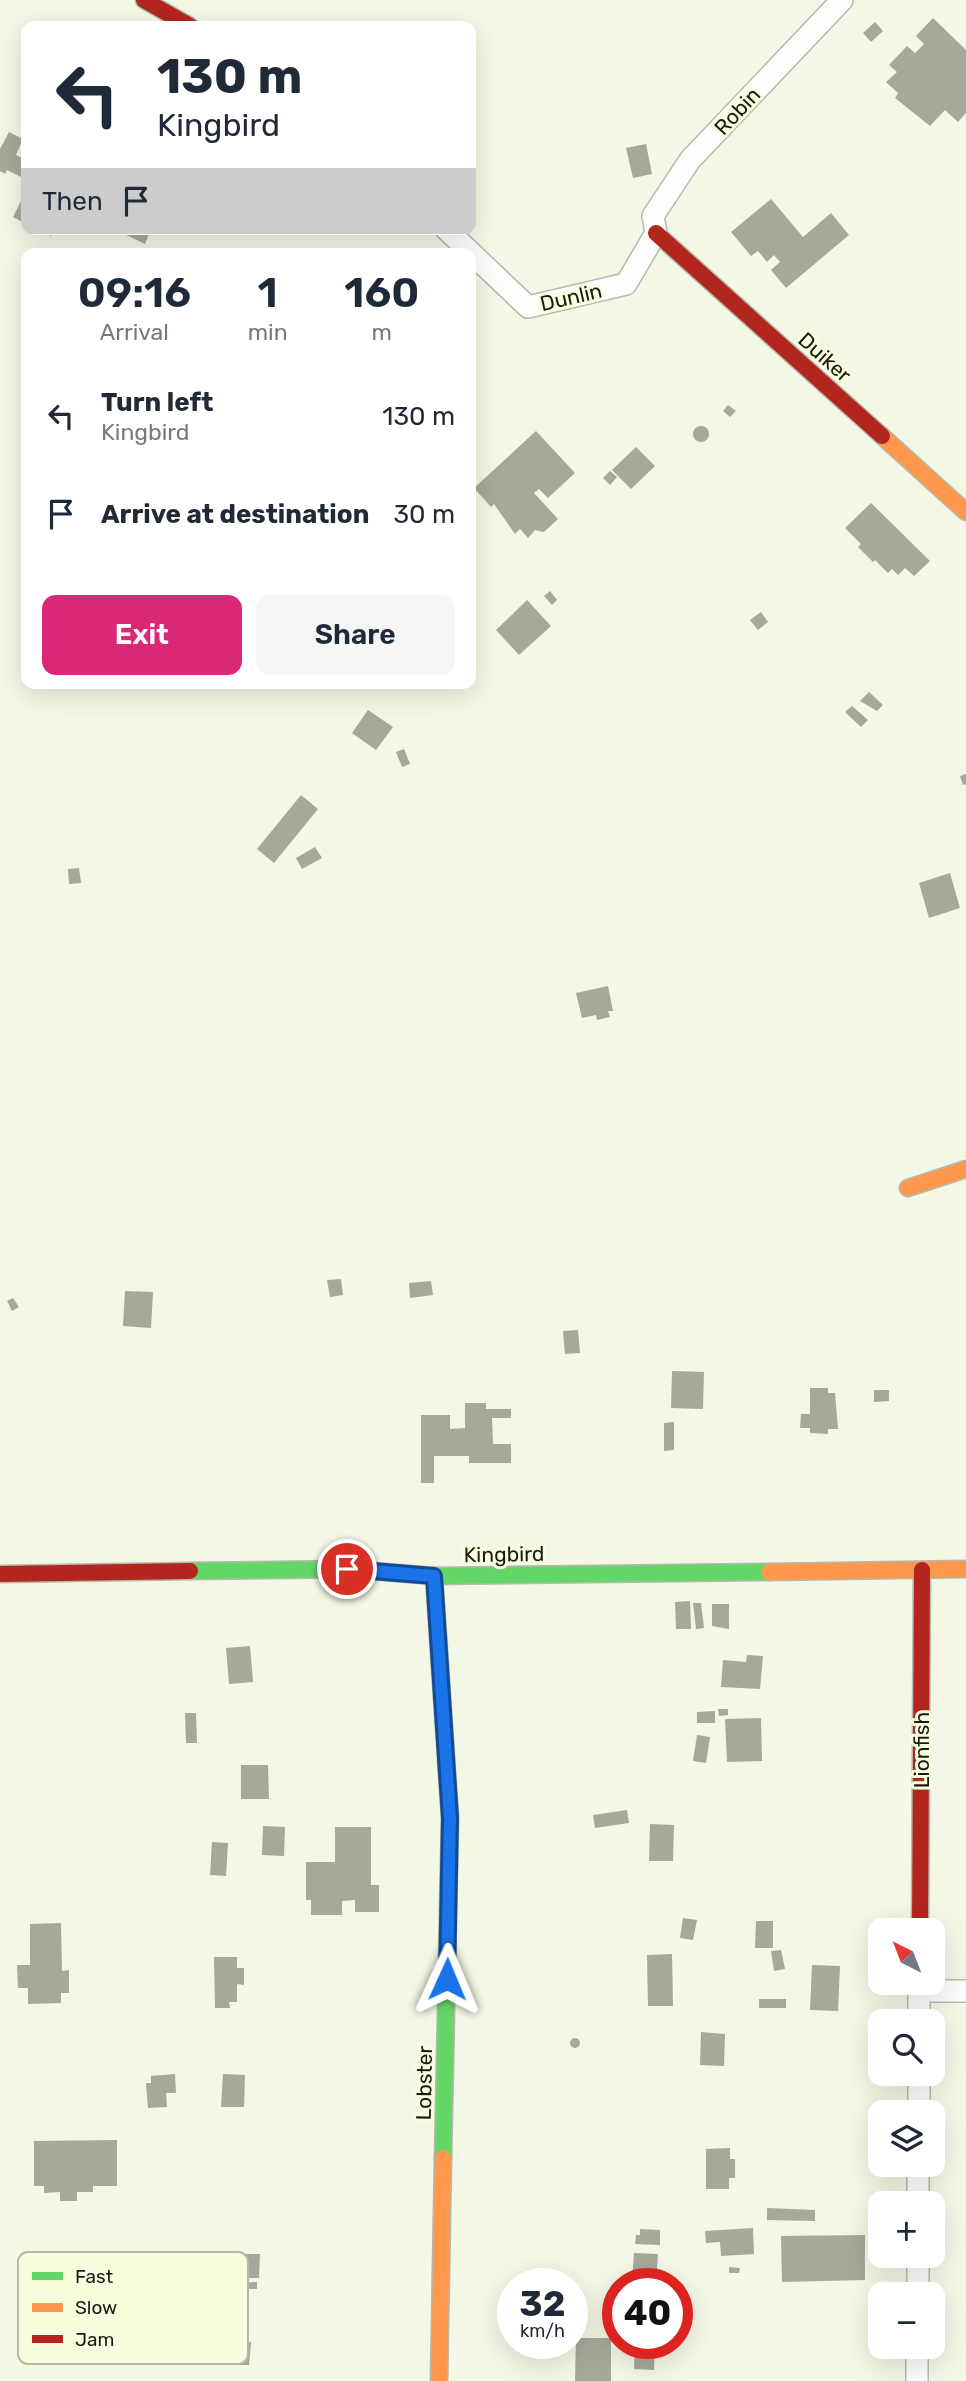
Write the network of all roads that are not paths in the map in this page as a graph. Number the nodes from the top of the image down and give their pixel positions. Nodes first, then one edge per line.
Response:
1 (144, 0) edge
2 (842, 0) edge
3 (181, 21) edge
4 (656, 233) junction
5 (452, 235) edge
6 (466, 248) edge
7 (476, 258) edge
8 (966, 512) edge
9 (966, 1170) edge
10 (908, 1188) dead end
11 (966, 1569) edge
12 (922, 1570) junction
13 (0, 1574) edge
14 (434, 1576) junction
15 (920, 1918) edge
16 (945, 1990) edge
17 (966, 1992) edge
18 (917, 2359) edge
19 (439, 2381) edge
20 (917, 2381) edge

1 - 3 street
2 - 4 street, Robin
4 - 7 street, Dunlin
4 - 8 street, Duiker
5 - 6 street, Dunlin
9 - 10 street
11 - 12 street, Kingbird
12 - 14 street, Kingbird
12 - 15 street, Lionfish
13 - 14 street, Kingbird
14 - 19 street, Lobster
16 - 17 street
18 - 20 street

